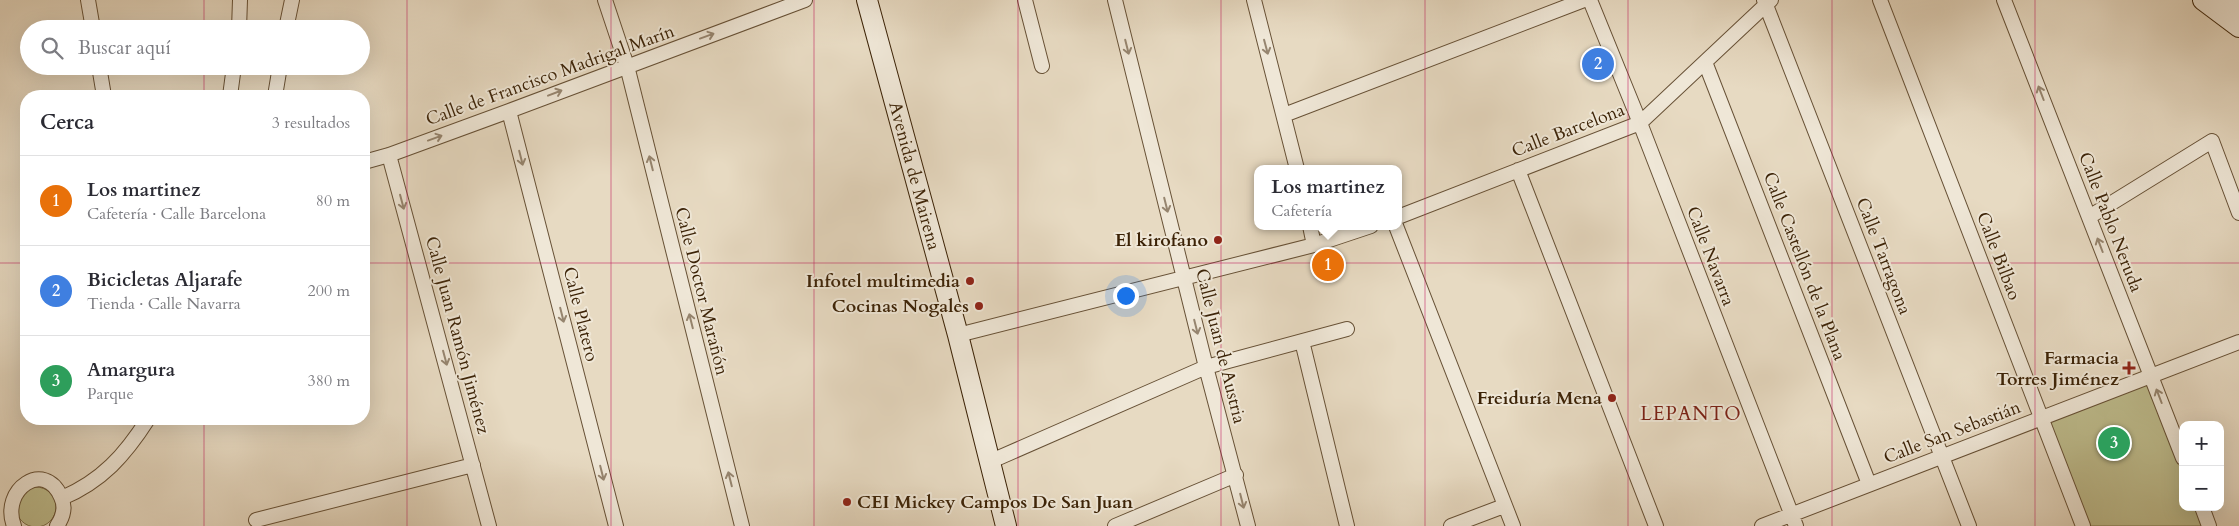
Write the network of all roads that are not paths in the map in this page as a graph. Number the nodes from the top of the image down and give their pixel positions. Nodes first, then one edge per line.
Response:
1 (88, 0) edge
2 (240, 0) edge
3 (292, 0) edge
4 (605, 0) edge
5 (805, 0) edge
6 (1025, 0) edge
7 (1115, 0) edge
8 (1254, 0) edge
9 (1584, 0) edge
10 (1590, 0) edge
11 (1880, 0) edge
12 (2004, 0) edge
13 (2203, 0) edge
14 (2226, 0) edge
15 (871, 1) edge
16 (1767, 2) edge
17 (2239, 9) edge
18 (91, 20) edge
19 (239, 20) edge
20 (288, 20) edge
21 (2239, 28) edge
22 (1706, 62) junction
23 (627, 66) junction
24 (1042, 66) dead end
25 (100, 75) edge
26 (233, 75) edge
27 (278, 75) edge
28 (103, 90) edge
29 (231, 90) edge
30 (276, 90) edge
31 (509, 111) junction
32 (1284, 115) junction
33 (1640, 122) junction
34 (390, 154) junction
35 (370, 160) edge
36 (1296, 165) edge
37 (1518, 170) junction
38 (2239, 213) edge
39 (1402, 215) edge
40 (2089, 217) junction
41 (1311, 230) edge
42 (1359, 230) edge
43 (1398, 230) edge
44 (1314, 245) junction
45 (1184, 279) junction
46 (1347, 329) dead end
47 (958, 335) junction
48 (1302, 341) junction
49 (2239, 342) edge
50 (1206, 367) junction
51 (2151, 376) junction
52 (2042, 418) junction
53 (144, 425) edge
54 (2179, 448) edge
55 (1942, 457) junction
56 (989, 462) junction
57 (473, 465) junction
58 (1236, 475) junction
59 (1869, 484) junction
60 (62, 498) junction
61 (5, 500) edge
62 (1504, 506) junction
63 (2203, 511) edge
64 (256, 520) dead end
65 (1793, 520) edge
66 (14, 526) edge
67 (57, 526) edge
68 (489, 526) edge
69 (616, 526) edge
70 (742, 526) edge
71 (1006, 526) edge
72 (1115, 526) edge
73 (1248, 526) edge
74 (1348, 526) edge
75 (1451, 526) edge
76 (1513, 526) edge
77 (1656, 526) edge
78 (1762, 526) edge
79 (1969, 526) edge
80 (2083, 526) edge
81 (2209, 526) edge

1 - 18 street
2 - 19 street
3 - 20 street
4 - 23 street, Calle Doctor Marañón
23 -> 5 street, Calle de Francisco Madrigal Marín
6 - 24 street
7 -> 45 street, Calle Juan de Austria
8 -> 32 street
9 - 32 street
10 - 33 street, Calle Navarra
11 - 52 street, Calle Bilbao
40 -> 12 street, Calle Pablo Neruda
13 - 21 street
14 - 17 street
15 - 47 street, Avenida de Mairena
16 - 22 street, Calle Barcelona
16 - 55 street, Calle Tarragona
22 - 33 street, Calle Barcelona
22 - 59 street, Calle Castellón de la Plana
31 -> 23 street, Calle de Francisco Madrigal Marín
70 -> 23 street, Calle Doctor Marañón
25 - 28 street
26 - 29 street
27 - 30 street
34 -> 31 street, Calle de Francisco Madrigal Marín
31 -> 69 street, Calle Platero
32 - 36 street
33 - 37 street, Calle Barcelona
33 - 65 street, Calle Navarra
34 - 35 street, Calle de Francisco Madrigal Marín
34 -> 57 street, Calle Juan Ramón Jiménez
37 - 39 street, Calle Barcelona
37 - 77 street
38 - 40 street
51 -> 40 street, Calle Pablo Neruda
41 - 44 street
42 - 44 street
43 - 62 street
44 - 45 street
45 - 47 street
45 -> 50 street, Calle Juan de Austria
46 - 48 street
47 - 56 street, Avenida de Mairena
48 - 50 street
48 - 74 street
49 - 51 street, Calle San Sebastián
50 - 56 street
50 - 58 street, Calle Juan de Austria
51 - 52 street, Calle San Sebastián
54 -> 51 street, Calle Pablo Neruda
52 - 55 street, Calle San Sebastián
52 - 80 street, Calle Bilbao
53 - 60 street
55 - 59 street, Calle San Sebastián
55 - 79 street, Calle Tarragona
56 - 71 street, Avenida de Mairena
57 - 64 street
57 - 68 street, Calle Juan Ramón Jiménez
58 - 72 street
58 -> 73 street, Calle Juan de Austria
59 - 65 street, Calle San Sebastián
60 - 61 street
60 - 67 street
61 - 66 street
62 - 75 street
62 - 76 street
63 - 81 street
65 - 78 street, Calle San Sebastián

